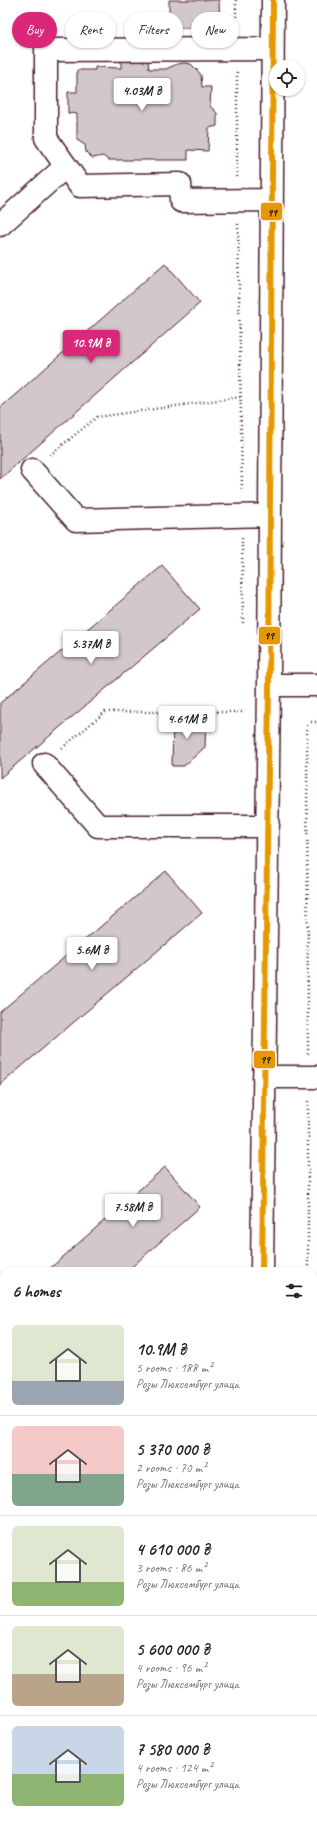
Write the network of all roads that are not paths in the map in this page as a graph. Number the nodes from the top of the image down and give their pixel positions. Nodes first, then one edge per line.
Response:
1 (273, 0) edge
2 (272, 49) junction
3 (66, 166) junction
4 (272, 200) junction
5 (0, 225) edge
6 (32, 470) road end
7 (270, 515) junction
8 (269, 684) junction
9 (317, 685) edge
10 (44, 764) road end
11 (268, 826) junction
12 (264, 1077) junction
13 (312, 1077) edge
14 (262, 1267) edge

1 - 2 street
2 - 3 street
2 - 4 street
3 - 4 street
3 - 5 street
4 - 7 street
6 - 7 street
7 - 8 street
8 - 9 street
8 - 11 street
10 - 11 street
11 - 12 street
12 - 13 street
12 - 14 street

